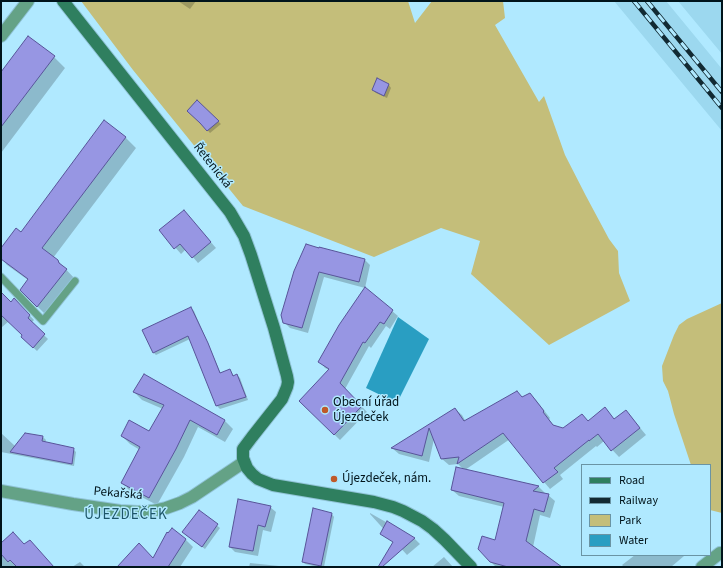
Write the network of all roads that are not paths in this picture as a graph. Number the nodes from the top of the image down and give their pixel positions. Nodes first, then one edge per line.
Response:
1 (28, 1) edge
2 (63, 1) edge
3 (1, 36) edge
4 (1, 277) edge
5 (75, 281) dead end
6 (244, 462) junction
7 (1, 491) edge
8 (722, 553) edge
9 (471, 567) edge
10 (702, 567) edge

1 - 3 street
2 - 6 street, Řetenická
4 - 5 lane
6 - 7 street, Pekařská
6 - 9 street
8 - 10 street

